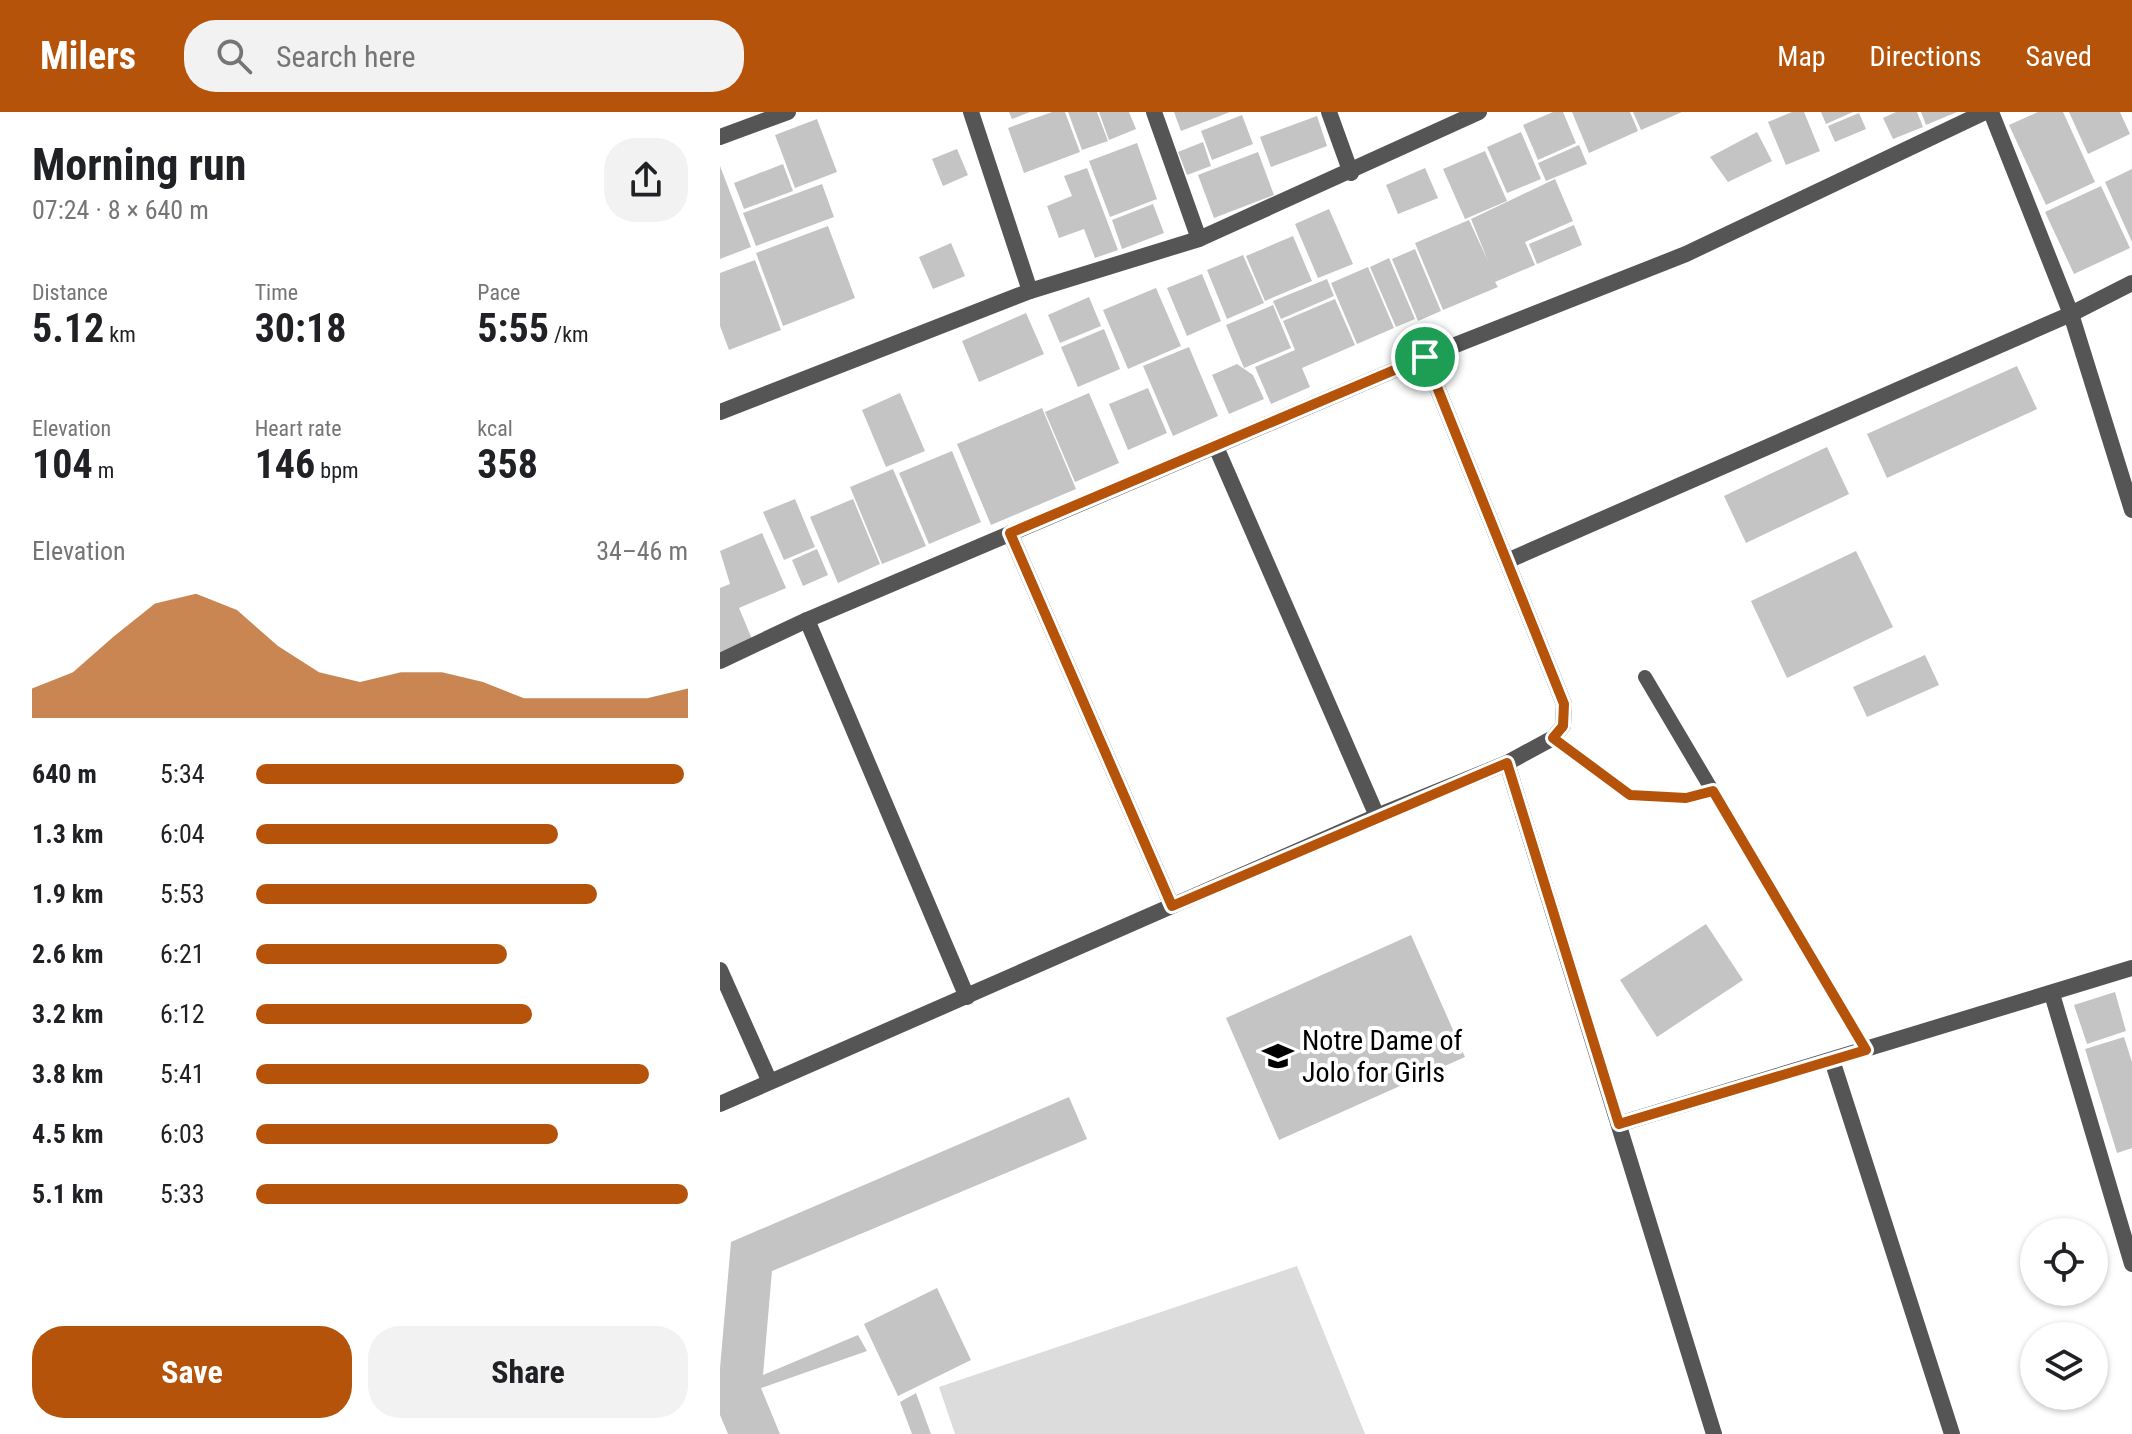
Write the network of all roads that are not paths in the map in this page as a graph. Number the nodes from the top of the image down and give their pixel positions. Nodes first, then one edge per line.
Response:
1 (788, 112) edge
2 (971, 112) edge
3 (1154, 112) edge
4 (1329, 112) edge
5 (1479, 112) edge
6 (1988, 112) edge
7 (720, 137) edge
8 (1351, 173) junction
9 (1199, 239) junction
10 (2132, 283) edge
11 (1030, 291) junction
12 (2071, 314) junction
13 (1425, 357) junction
14 (720, 412) edge
15 (1216, 447) junction
16 (2132, 510) edge
17 (1010, 533) junction
18 (1507, 561) junction
19 (807, 620) junction
20 (720, 661) edge
21 (1645, 677) dead end
22 (1553, 738) junction
23 (1507, 763) junction
24 (1713, 791) junction
25 (1377, 816) junction
26 (1172, 906) junction
27 (2132, 968) edge
28 (720, 970) edge
29 (2052, 994) junction
30 (967, 997) junction
31 (1866, 1050) junction
32 (1832, 1060) junction
33 (769, 1080) junction
34 (720, 1104) edge
35 (1619, 1124) junction
36 (2132, 1264) edge
37 (1714, 1434) edge
38 (1952, 1434) edge

1 - 7 street
2 - 11 street
3 - 9 street
4 - 8 street
5 - 8 street
6 - 12 street
6 - 13 street
8 - 9 street
9 - 11 street
10 - 12 street
11 - 14 street
12 - 16 street
12 - 18 street
13 - 15 street
13 - 18 street
15 - 17 street
15 - 25 street
17 - 19 street
17 - 26 street
18 - 22 street
19 - 20 street
19 - 30 street
21 - 24 lane
22 - 23 street
22 - 24 lane
23 - 25 street
23 - 35 street
24 - 31 lane
25 - 26 street
26 - 30 street
27 - 29 street
28 - 33 street
29 - 31 street
29 - 36 street
30 - 33 street
31 - 32 street
32 - 35 street
32 - 38 street
33 - 34 street
35 - 37 street

